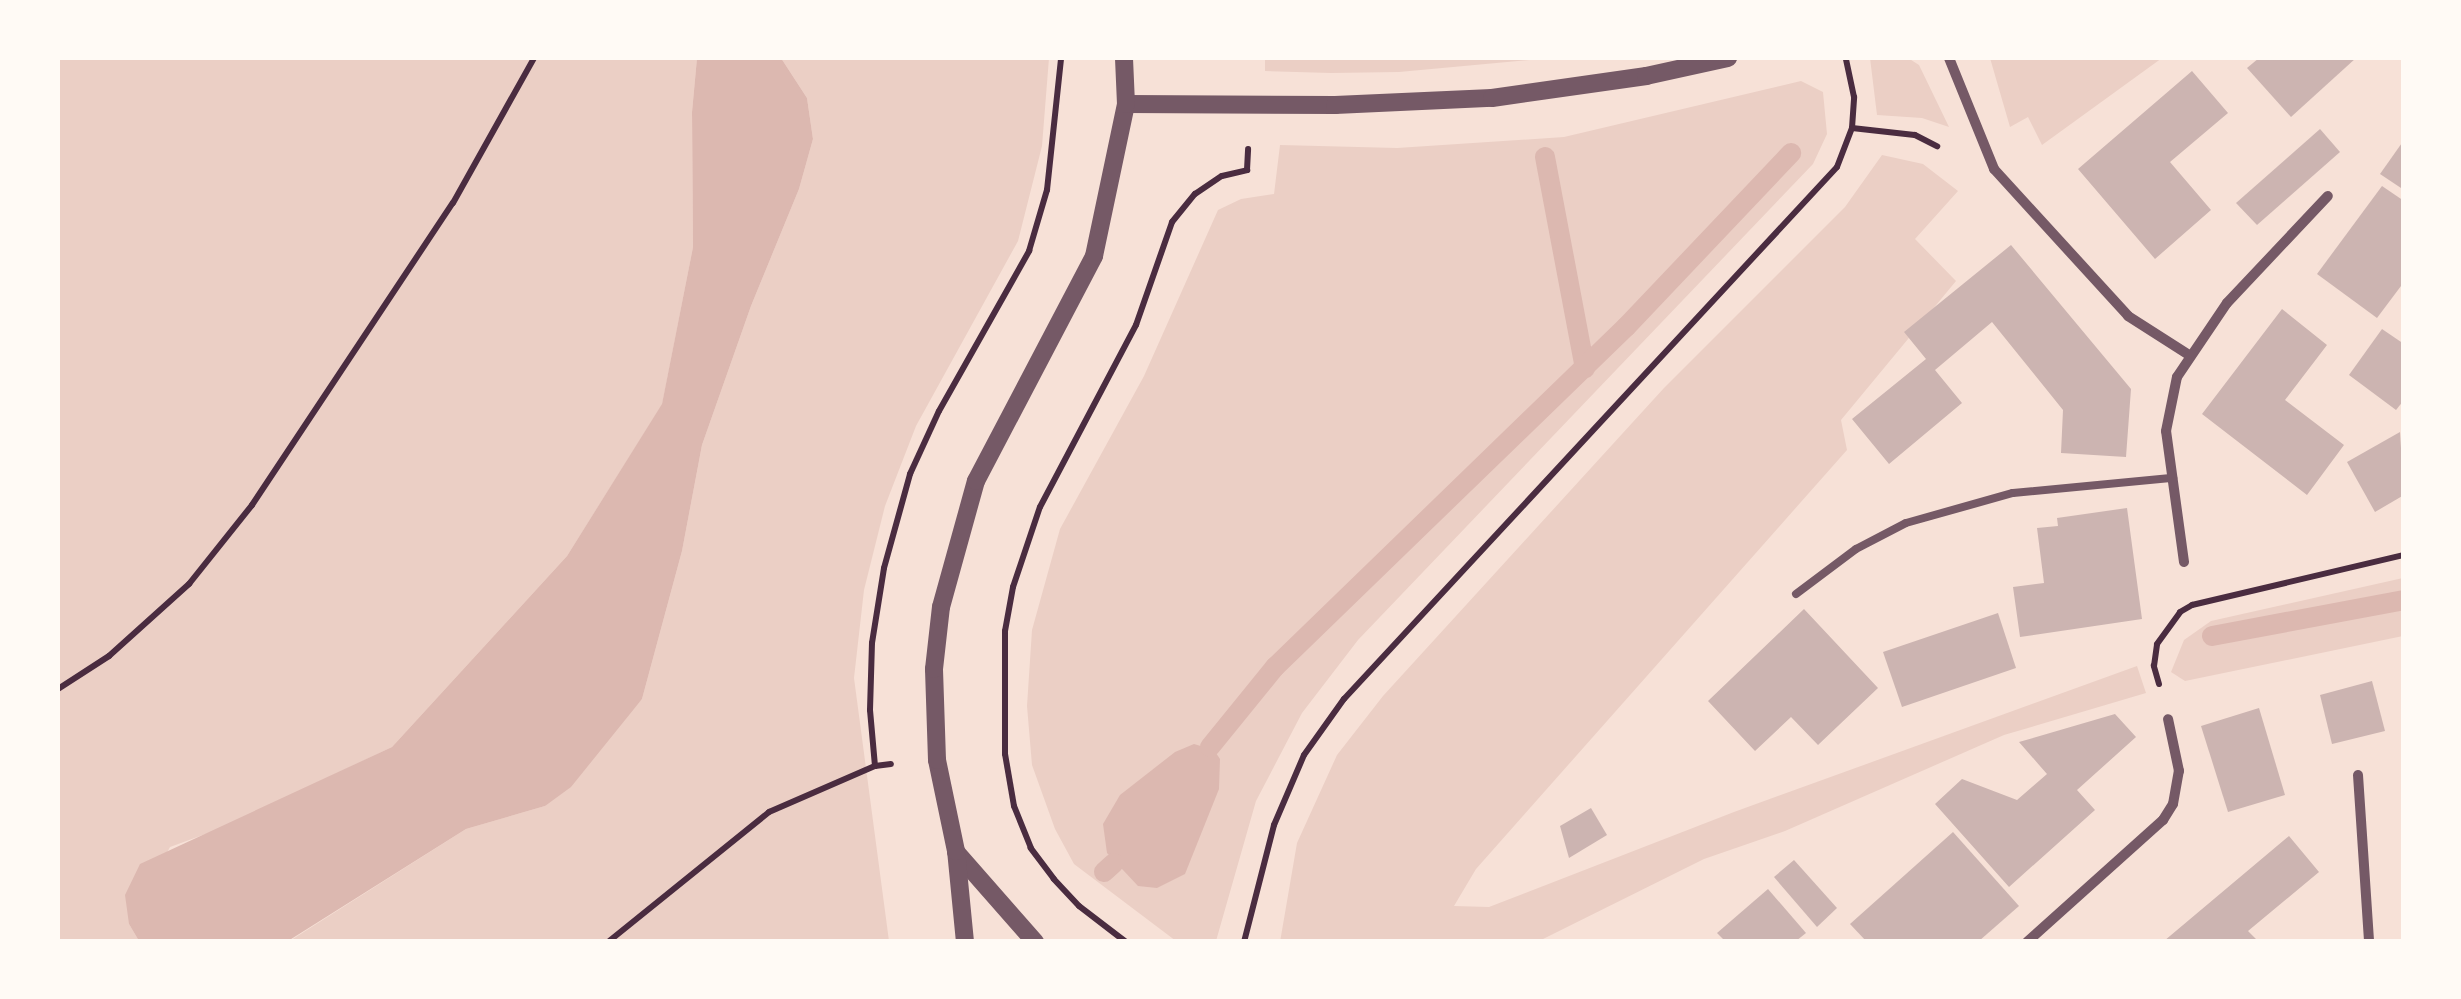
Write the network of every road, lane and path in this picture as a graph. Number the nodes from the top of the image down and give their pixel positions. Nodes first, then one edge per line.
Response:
1 (534, 58) edge
2 (1061, 58) edge
3 (1124, 58) edge
4 (1728, 58) edge
5 (1846, 58) edge
6 (1949, 58) edge
7 (1126, 104) junction
8 (1250, 104) junction
9 (1852, 128) junction
10 (1983, 148) junction
11 (2328, 196) dead end
12 (2189, 355) junction
13 (2172, 478) junction
14 (2404, 555) edge
15 (2184, 562) dead end
16 (1796, 594) dead end
17 (58, 688) edge
18 (2168, 719) joint
19 (2358, 775) dead end
20 (956, 851) junction
21 (608, 942) edge
22 (965, 942) edge
23 (1035, 942) edge
24 (1126, 942) edge
25 (1244, 942) edge
26 (2028, 942) edge
27 (2369, 942) edge

1 - 17 path
2 - 21 path
3 - 7 street
4 - 8 street
5 - 9 path
6 - 10 street
7 - 8 street
7 - 20 street
8 - 24 path
9 - 10 path
9 - 25 path
10 - 12 street
11 - 12 street
12 - 13 street
13 - 15 street
13 - 16 lane
14 - 18 path
18 - 26 street
19 - 27 street
20 - 22 street
20 - 23 street

